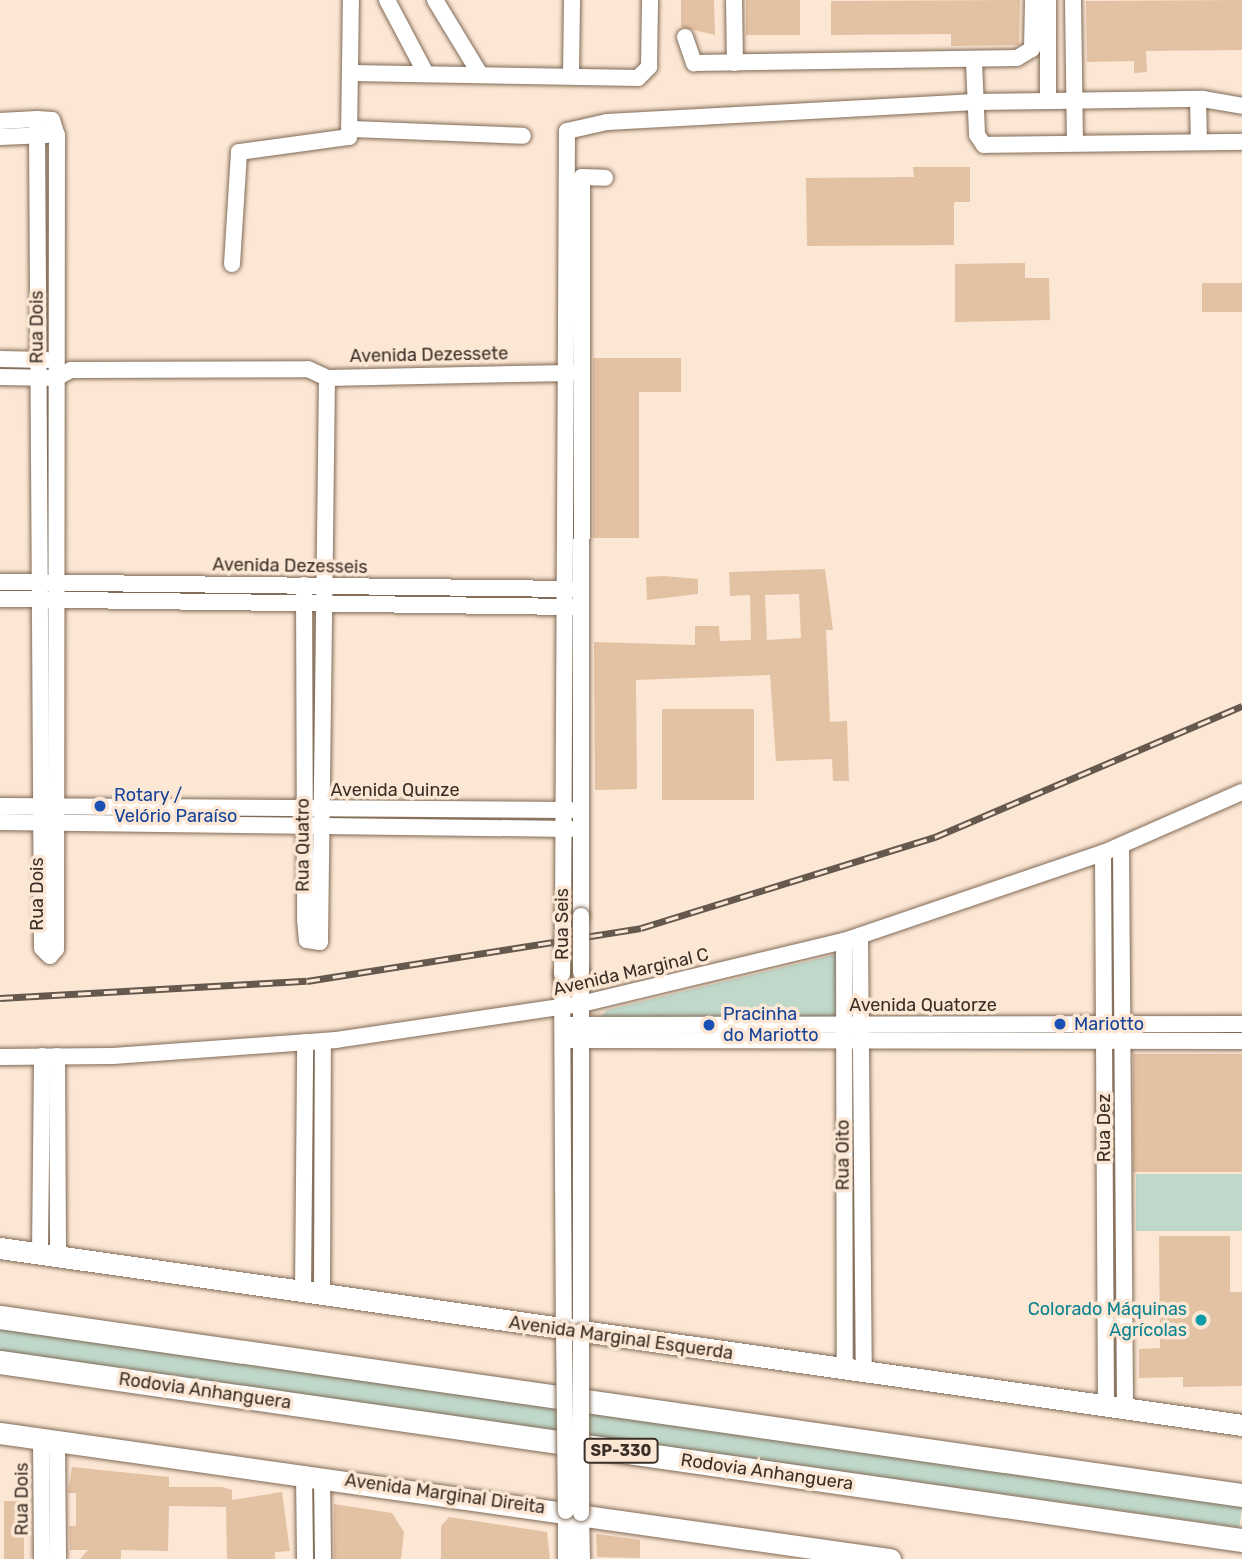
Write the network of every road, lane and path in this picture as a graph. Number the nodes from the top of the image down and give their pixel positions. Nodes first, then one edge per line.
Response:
1 (351, 0) edge
2 (387, 0) edge
3 (435, 0) edge
4 (572, 0) edge
5 (650, 0) edge
6 (734, 0) edge
7 (1033, 0) edge
8 (1048, 0) edge
9 (1073, 0) edge
10 (685, 37) dead end
11 (974, 62) junction
12 (736, 63) junction
13 (351, 73) junction
14 (426, 74) junction
15 (481, 74) junction
16 (571, 74) junction
17 (1198, 99) junction
18 (1048, 100) junction
19 (1074, 100) junction
20 (975, 102) junction
21 (1242, 106) edge
22 (0, 121) edge
23 (41, 125) junction
24 (352, 129) junction
25 (523, 136) dead end
26 (0, 137) edge
27 (1199, 142) junction
28 (1242, 142) edge
29 (1076, 143) junction
30 (605, 178) dead end
31 (232, 264) dead end
32 (0, 359) edge
33 (38, 360) junction
34 (56, 360) junction
35 (64, 374) junction
36 (0, 377) edge
37 (38, 378) junction
38 (327, 378) junction
39 (580, 380) junction
40 (563, 381) junction
41 (0, 582) edge
42 (304, 585) junction
43 (323, 586) junction
44 (563, 589) junction
45 (580, 589) junction
46 (48, 591) junction
47 (0, 599) edge
48 (303, 604) junction
49 (323, 604) junction
50 (563, 607) junction
51 (580, 607) junction
52 (1242, 792) edge
53 (0, 806) edge
54 (304, 808) junction
55 (563, 810) junction
56 (580, 810) junction
57 (49, 815) junction
58 (323, 817) junction
59 (0, 822) edge
60 (305, 825) junction
61 (563, 829) junction
62 (580, 829) junction
63 (1121, 846) junction
64 (1103, 853) junction
65 (305, 919) junction
66 (322, 919) junction
67 (860, 936) junction
68 (844, 942) junction
69 (581, 1004) junction
70 (563, 1007) junction
71 (844, 1024) junction
72 (861, 1024) junction
73 (1106, 1024) junction
74 (1124, 1024) junction
75 (1242, 1024) edge
76 (563, 1033) junction
77 (581, 1033) junction
78 (323, 1041) junction
79 (862, 1041) junction
80 (1242, 1041) edge
81 (305, 1042) junction
82 (844, 1042) junction
83 (1115, 1042) junction
84 (0, 1056) edge
85 (49, 1056) junction
86 (0, 1248) edge
87 (49, 1256) junction
88 (313, 1294) junction
89 (0, 1317) edge
90 (572, 1331) junction
91 (0, 1362) edge
92 (854, 1372) junction
93 (1116, 1408) junction
94 (1242, 1425) edge
95 (0, 1433) edge
96 (49, 1439) junction
97 (313, 1475) junction
98 (1242, 1495) edge
99 (573, 1512) junction
100 (1242, 1540) edge
101 (854, 1556) edge
102 (42, 1559) edge
103 (58, 1559) edge
104 (305, 1559) edge
105 (323, 1559) edge
106 (566, 1559) edge
107 (582, 1559) edge
108 (890, 1559) edge

1 - 13 street
2 - 14 street
3 - 15 street
4 - 16 street
5 - 16 street
6 - 12 street
7 - 11 street
8 - 18 street
9 - 19 street
10 - 12 street
11 - 12 street
11 - 20 street
13 - 14 street
13 - 24 street
14 - 15 street
15 - 16 street
17 - 19 street
17 - 21 street
17 - 27 street
18 - 19 street
18 - 20 street
19 - 29 street
20 - 29 street
20 - 40 street, Rua Seis
22 - 23 street
23 - 26 street
23 - 33 street, Rua Dois
23 - 34 street, Rua Dois
24 - 25 street
24 - 31 street
27 - 28 street
27 - 29 street
30 - 39 street, Rua Seis
32 - 33 street
33 - 34 street
33 - 37 street, Rua Dois
34 - 35 street, Rua Dois
35 - 37 street, Avenida Dezessete
35 - 38 street, Avenida Dezessete
35 - 46 street, Rua Dois
36 - 37 street, Avenida Dezessete
37 - 46 street, Rua Dois
38 - 40 street, Avenida Dezessete
38 - 43 street, Rua Quatro
39 - 40 street, Avenida Dezessete
39 - 45 street, Rua Seis
40 - 44 street, Rua Seis
41 - 46 street, Avenida Dezesseis
42 - 43 street, Avenida Dezesseis
42 - 46 street, Avenida Dezesseis
42 - 48 street, Rua Quatro
43 - 44 street, Avenida Dezesseis
43 - 49 street, Rua Quatro
44 - 45 street, Avenida Dezesseis
44 - 50 street, Rua Seis
45 - 51 street, Rua Seis
46 - 47 street, Avenida Dezesseis
46 - 48 street, Avenida Dezesseis
46 - 57 street, Rua Dois
48 - 49 street, Avenida Dezesseis
48 - 54 street, Rua Quatro
49 - 50 street, Avenida Dezesseis
49 - 58 street, Rua Quatro
50 - 51 street, Avenida Dezesseis
50 - 55 street, Rua Seis
51 - 56 street, Rua Seis
52 - 63 street, Avenida Marginal C
53 - 57 street, Avenida Quinze
54 - 57 street, Avenida Quinze
54 - 58 street, Avenida Quinze
54 - 60 street, Rua Quatro
55 - 56 street, Avenida Quinze
55 - 58 street, Avenida Quinze
55 - 61 street, Rua Seis
56 - 62 street, Rua Seis
57 - 57 street, Rua Dois
57 - 59 street, Avenida Quinze
57 - 60 street, Avenida Quinze
58 - 60 street, Avenida Quinze
58 - 61 street, Avenida Quinze
58 - 66 street, Rua Quatro
60 - 65 street, Rua Quatro
61 - 62 street, Avenida Quinze
61 - 70 street, Rua Seis, bridge
62 - 69 street, Rua Seis, bridge
63 - 64 street, Avenida Marginal C
63 - 74 street, Rua Dez
64 - 67 street, Avenida Marginal C
64 - 73 street, Rua Dez
65 - 66 street
65 - 66 street
67 - 68 street, Avenida Marginal C
67 - 72 street, Rua Oito
68 - 69 street, Avenida Marginal C
68 - 71 street, Rua Oito
69 - 70 street, Avenida Marginal C
69 - 77 street, Rua Seis
70 - 76 street, Rua Seis
70 - 78 street, Avenida Marginal C
71 - 72 street, Avenida Quatorze
71 - 77 street, Avenida Quatorze
71 - 82 street, Rua Oito
72 - 73 street, Avenida Quatorze
72 - 79 street, Rua Oito
73 - 74 street, Avenida Quatorze
73 - 83 street, Rua Dez
74 - 75 street, Avenida Quatorze
74 - 83 street, Rua Dez
76 - 77 street, Avenida Quatorze
76 - 90 street, Rua Seis
77 - 82 street, Avenida Quatorze
77 - 90 street, Rua Seis
78 - 81 street, Avenida Marginal C
78 - 88 street
79 - 82 street, Avenida Quatorze
79 - 83 street, Avenida Quatorze
79 - 92 street, Rua Oito
80 - 83 street, Avenida Quatorze
81 - 85 street, Avenida Marginal C
81 - 88 street
82 - 92 street, Rua Oito
83 - 93 street, Rua Dez
84 - 85 street, Avenida Marginal C
85 - 87 street
86 - 87 main road, Avenida Marginal Esquerda
87 - 88 main road, Avenida Marginal Esquerda
88 - 90 main road, Avenida Marginal Esquerda
89 - 98 highway
90 - 92 main road, Avenida Marginal Esquerda
90 - 99 street, Rua Seis, bridge
91 - 100 highway, Rodovia Anhanguera / SP-330
92 - 93 main road, Avenida Marginal Esquerda
93 - 94 main road, Avenida Marginal Esquerda
95 - 96 main road, Avenida Marginal Direita
96 - 97 main road, Avenida Marginal Direita
96 - 102 street, Rua Dois
96 - 103 street, Rua Dois
97 - 99 main road, Avenida Marginal Direita
97 - 104 street
97 - 105 street
99 - 101 main road, Avenida Marginal Direita
99 - 106 street, Rua Seis
99 - 107 street, Rua Seis
101 - 108 main road, Avenida Marginal Direita

